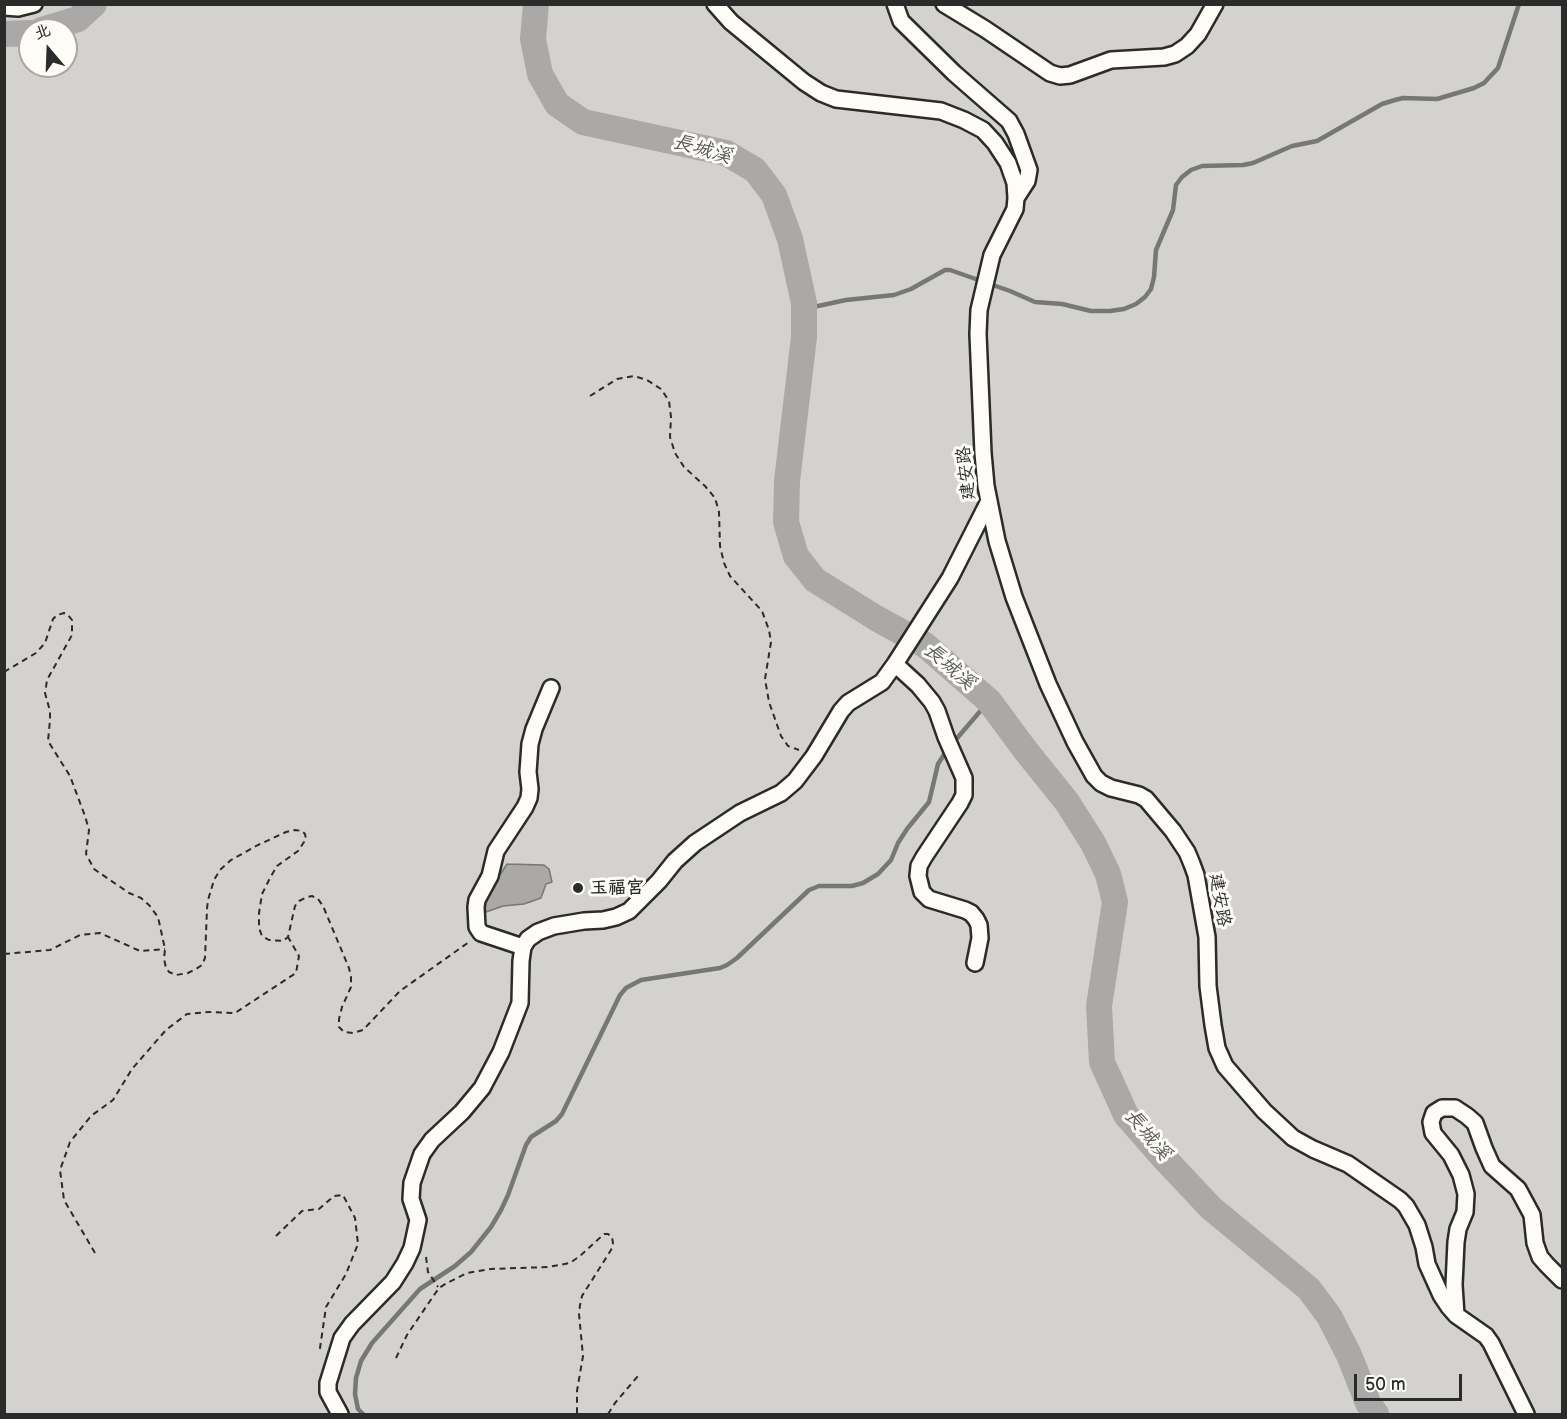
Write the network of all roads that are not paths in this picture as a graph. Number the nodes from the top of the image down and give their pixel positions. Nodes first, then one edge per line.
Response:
1 (34, 4) edge
2 (715, 4) edge
3 (895, 4) edge
4 (944, 4) edge
5 (1215, 4) edge
6 (4, 7) edge
7 (1016, 198) junction
8 (989, 501) junction
9 (898, 659) junction
10 (551, 688) dead end
11 (523, 947) junction
12 (975, 963) dead end
13 (1563, 1280) edge
14 (1456, 1315) junction
15 (340, 1414) edge
16 (1526, 1414) edge

1 - 6 street
2 - 7 street
3 - 7 street
4 - 5 street
7 - 8 street, 建安路
8 - 9 street
8 - 14 street, 建安路
9 - 11 street
9 - 12 street
10 - 11 street
11 - 15 street
13 - 14 street
14 - 16 street, 建安路

